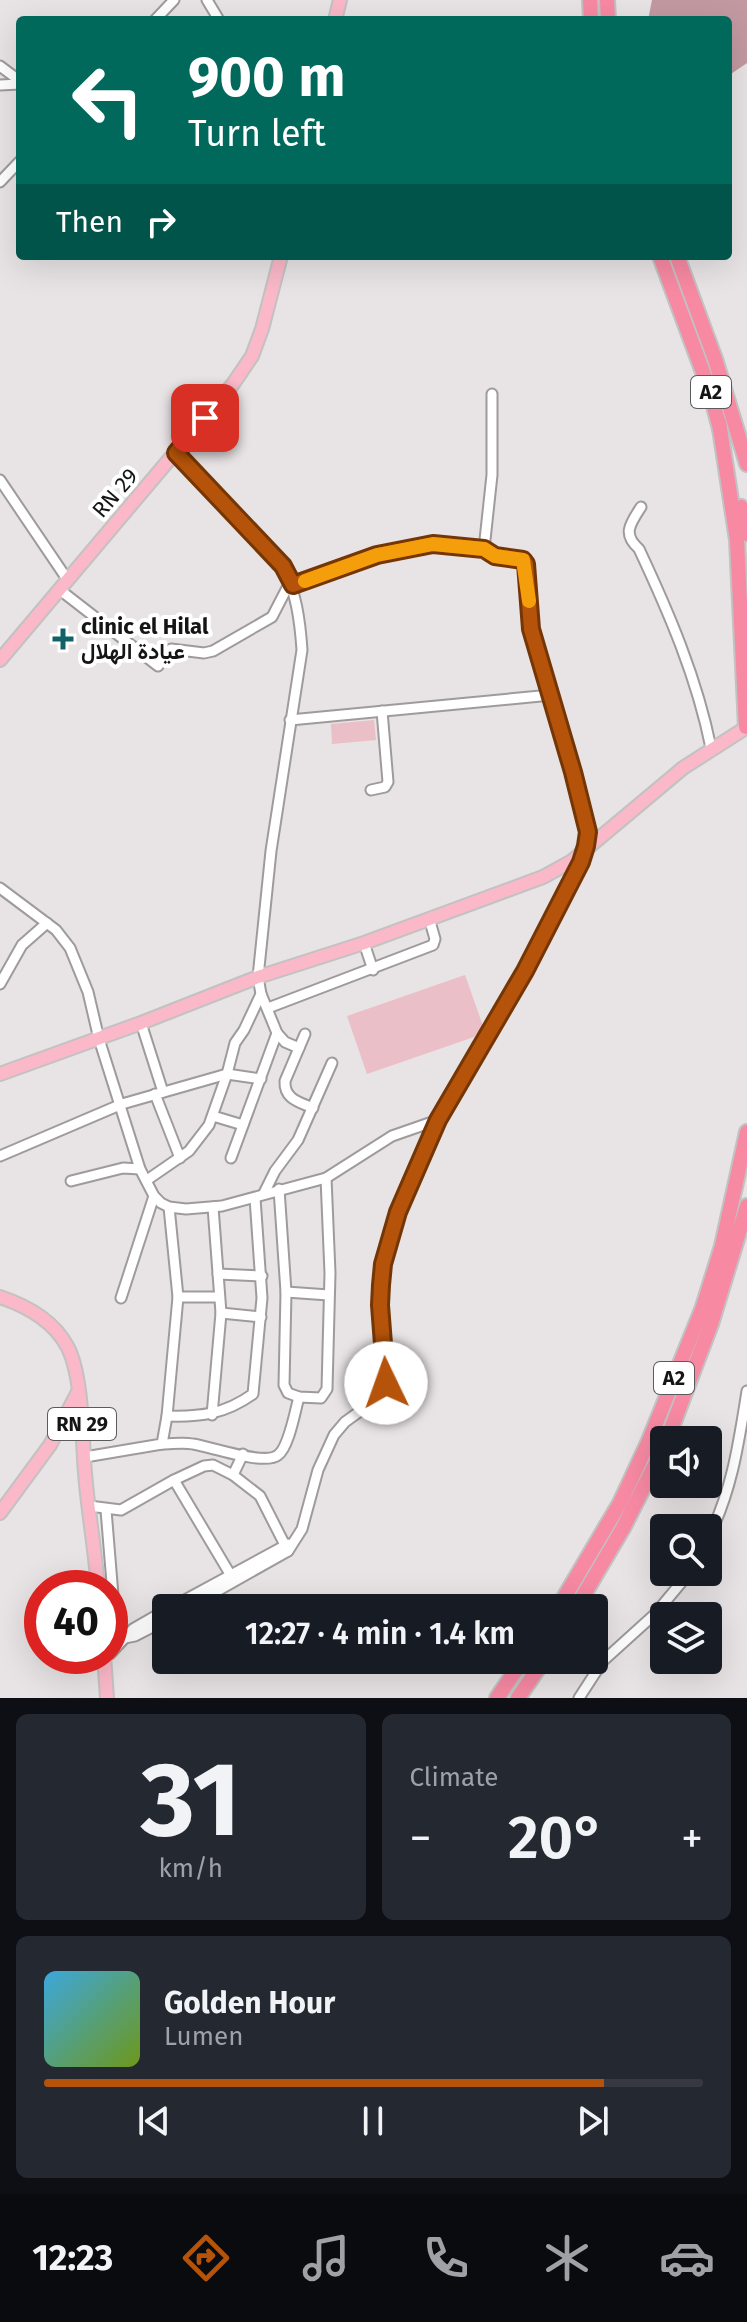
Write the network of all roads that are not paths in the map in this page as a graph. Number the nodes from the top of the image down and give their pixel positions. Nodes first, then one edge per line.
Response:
1 (174, 0) edge
2 (159, 16) edge
3 (0, 66) edge
4 (16, 80) edge
5 (16, 165) edge
6 (0, 182) edge
7 (280, 260) edge
8 (661, 260) edge
9 (678, 260) edge
10 (492, 394) dead end
11 (719, 422) junction
12 (176, 453) junction
13 (747, 464) edge
14 (0, 480) edge
15 (641, 507) dead end
16 (747, 534) edge
17 (484, 549) junction
18 (64, 585) junction
19 (293, 585) junction
20 (0, 660) edge
21 (551, 695) junction
22 (382, 711) junction
23 (290, 720) junction
24 (747, 727) edge
25 (711, 748) junction
26 (371, 790) dead end
27 (586, 846) junction
28 (0, 888) edge
29 (429, 918) junction
30 (47, 923) junction
31 (364, 943) junction
32 (373, 970) junction
33 (258, 977) junction
34 (0, 984) edge
35 (261, 994) junction
36 (268, 1008) junction
37 (141, 1023) junction
38 (277, 1033) junction
39 (305, 1034) dead end
40 (99, 1039) junction
41 (299, 1048) junction
42 (332, 1063) dead end
43 (0, 1074) edge
44 (227, 1074) junction
45 (261, 1079) junction
46 (159, 1093) junction
47 (122, 1104) junction
48 (313, 1108) junction
49 (213, 1116) junction
50 (438, 1120) junction
51 (243, 1125) junction
52 (747, 1132) edge
53 (0, 1156) edge
54 (180, 1158) junction
55 (231, 1158) dead end
56 (140, 1169) junction
57 (326, 1178) junction
58 (147, 1180) junction
59 (71, 1181) dead end
60 (279, 1189) junction
61 (154, 1196) junction
62 (260, 1196) junction
63 (747, 1206) edge
64 (169, 1207) junction
65 (213, 1207) junction
66 (218, 1274) junction
67 (262, 1276) junction
68 (286, 1292) junction
69 (329, 1295) junction
70 (0, 1297) edge
71 (178, 1297) junction
72 (219, 1297) junction
73 (121, 1298) dead end
74 (221, 1313) junction
75 (261, 1317) junction
76 (79, 1390) junction
77 (747, 1391) edge
78 (299, 1397) junction
79 (212, 1415) junction
80 (167, 1416) junction
81 (672, 1426) edge
82 (162, 1444) junction
83 (243, 1454) junction
84 (85, 1457) junction
85 (233, 1475) junction
86 (650, 1475) edge
87 (174, 1480) junction
88 (89, 1506) junction
89 (106, 1510) junction
90 (0, 1513) edge
91 (720, 1514) edge
92 (289, 1546) junction
93 (96, 1570) edge
94 (113, 1570) edge
95 (230, 1574) junction
96 (678, 1586) edge
97 (195, 1594) edge
98 (210, 1594) edge
99 (566, 1594) edge
100 (584, 1594) edge
101 (152, 1618) edge
102 (152, 1627) edge
103 (128, 1634) edge
104 (128, 1638) edge
105 (107, 1674) edge
106 (513, 1674) edge
107 (534, 1674) edge
108 (107, 1698) edge
109 (497, 1698) edge
110 (518, 1698) edge
111 (579, 1698) edge

1 - 2 street
3 - 4 street
5 - 6 street
7 - 12 main road, RN 29 / RN 29
8 - 11 highway, A2
9 - 13 highway, A2
10 - 17 street
11 - 16 highway, A2
11 - 24 highway
12 - 18 main road, RN 29 / RN 29
12 - 19 street
14 - 18 street
15 - 25 street
17 - 19 street
17 - 21 street
18 - 19 street
18 - 20 main road, RN 29 / RN 29
19 - 23 street
21 - 22 street
21 - 27 street
22 - 23 street
22 - 26 street
23 - 33 street
24 - 25 main road
25 - 27 main road
27 - 29 main road
27 - 50 street
28 - 30 street
29 - 31 main road
29 - 32 street
30 - 34 street
30 - 40 street
31 - 32 street
31 - 33 main road
32 - 36 street
33 - 35 street
33 - 37 main road
35 - 36 street
35 - 44 street
36 - 38 street
37 - 40 main road
37 - 46 street
38 - 41 street
38 - 45 street
39 - 41 street
40 - 43 main road
40 - 47 street
41 - 48 street
42 - 48 street
44 - 45 street
44 - 46 street
44 - 49 street
45 - 51 street
46 - 47 street
46 - 54 street
47 - 53 street
47 - 56 street
48 - 62 street
49 - 51 street
49 - 54 street
50 - 57 street
50 - 92 street
51 - 55 street
52 - 99 highway, A2
54 - 58 street
56 - 58 street
56 - 59 street
57 - 60 street
57 - 69 street
58 - 61 street
60 - 62 street
60 - 68 street
61 - 64 street
61 - 73 street
62 - 65 street
62 - 67 street
63 - 81 highway, A2
64 - 65 street
64 - 71 street
65 - 66 street
66 - 67 street
66 - 72 street
67 - 75 street
68 - 69 street
68 - 78 street
69 - 78 street
70 - 76 main road, RN 29 / RN 29
71 - 72 street
71 - 80 street
72 - 74 street
74 - 75 street
74 - 79 street
75 - 79 street
76 - 84 main road, RN 29 / RN 29
76 - 90 main road
77 - 91 street
78 - 83 street
79 - 80 street
80 - 82 street
82 - 83 street
82 - 84 street
83 - 85 street
84 - 88 main road, RN 29 / RN 29
85 - 87 street
85 - 92 street
86 - 100 highway
87 - 89 street
87 - 95 street
88 - 89 street
88 - 93 main road, RN 29 / RN 29
89 - 94 street
92 - 95 street
92 - 98 street
95 - 97 street
96 - 111 street
101 - 103 street
102 - 104 street
105 - 108 main road
106 - 109 highway
107 - 110 highway

